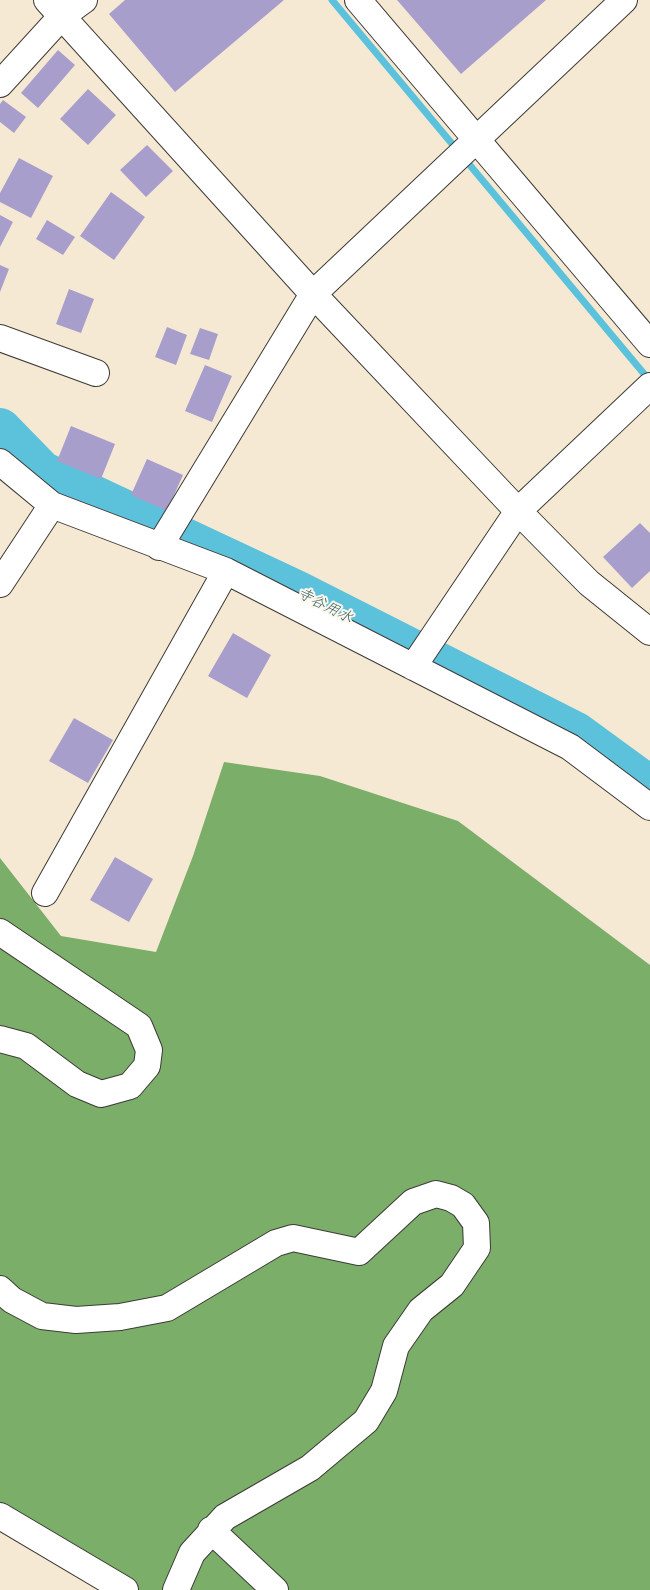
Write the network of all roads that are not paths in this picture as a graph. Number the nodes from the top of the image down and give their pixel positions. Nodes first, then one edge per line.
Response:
1 (84, 0) edge
2 (358, 0) edge
3 (624, 0) edge
4 (55, 8) edge
5 (0, 84) edge
6 (477, 140) junction
7 (313, 294) junction
8 (0, 338) edge
9 (650, 344) edge
10 (96, 373) dead end
11 (650, 386) edge
12 (0, 462) edge
13 (52, 505) junction
14 (518, 511) junction
15 (159, 547) junction
16 (226, 571) junction
17 (0, 584) edge
18 (650, 632) edge
19 (413, 667) junction
20 (650, 807) edge
21 (45, 893) dead end
22 (0, 932) edge
23 (0, 1039) edge
24 (0, 1290) edge
25 (0, 1516) edge
26 (212, 1530) junction
27 (125, 1590) edge
28 (176, 1590) edge
29 (275, 1590) edge

1 - 4 street
2 - 6 street
3 - 6 street
4 - 5 street
4 - 7 street
6 - 7 street
6 - 9 street
7 - 14 street
7 - 15 street
8 - 10 street
11 - 14 street
12 - 13 street
13 - 15 street
13 - 17 street
14 - 18 street
14 - 19 street
15 - 16 street
16 - 19 street
16 - 21 street
19 - 20 street
22 - 23 street
24 - 26 street
25 - 27 street
26 - 28 street
26 - 29 street

